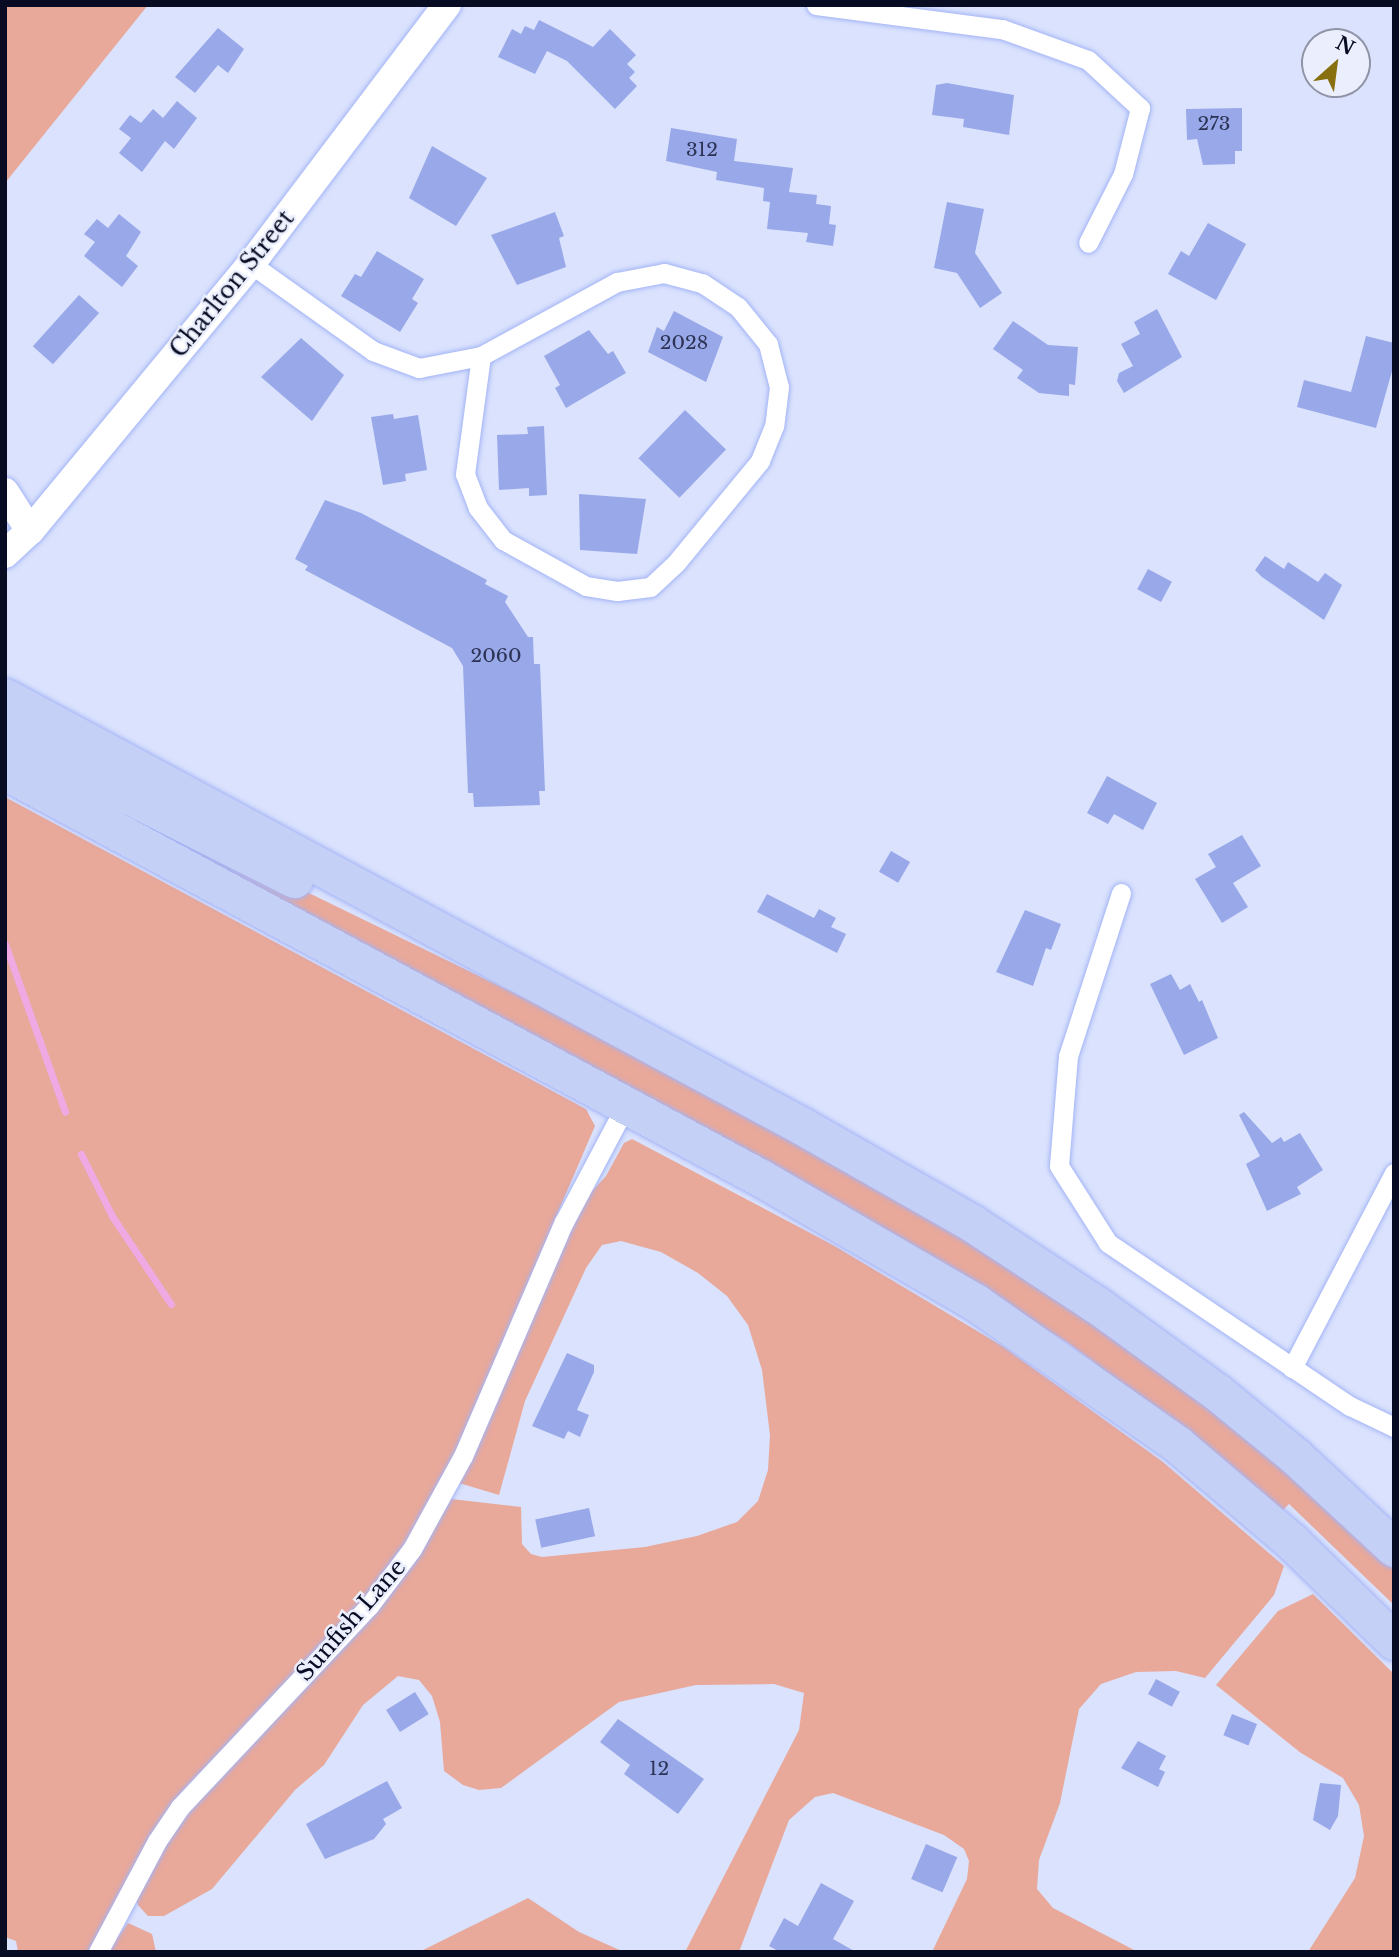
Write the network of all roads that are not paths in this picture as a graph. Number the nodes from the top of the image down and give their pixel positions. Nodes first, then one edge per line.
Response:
1 (447, 5) edge
2 (816, 5) edge
3 (1088, 243) dead end
4 (251, 264) junction
5 (481, 356) junction
6 (5, 492) edge
7 (30, 531) junction
8 (5, 554) edge
9 (5, 697) edge
10 (5, 733) edge
11 (5, 771) edge
12 (1121, 893) dead end
13 (576, 1004) junction
14 (626, 1105) junction
15 (1394, 1172) edge
16 (1292, 1368) junction
17 (1394, 1427) edge
18 (1394, 1548) edge
19 (1394, 1641) edge
20 (98, 1952) edge

1 - 4 street, Charlton Street
2 - 3 street
4 - 5 street
4 - 7 street, Charlton Street
5 - 5 street
6 - 7 street
7 - 8 street, Charlton Street
9 - 13 highway
10 - 13 highway
11 - 14 highway
12 - 16 street
13 - 18 highway
14 - 19 highway
14 - 20 street, Sunfish Lane
15 - 16 street
16 - 17 street

